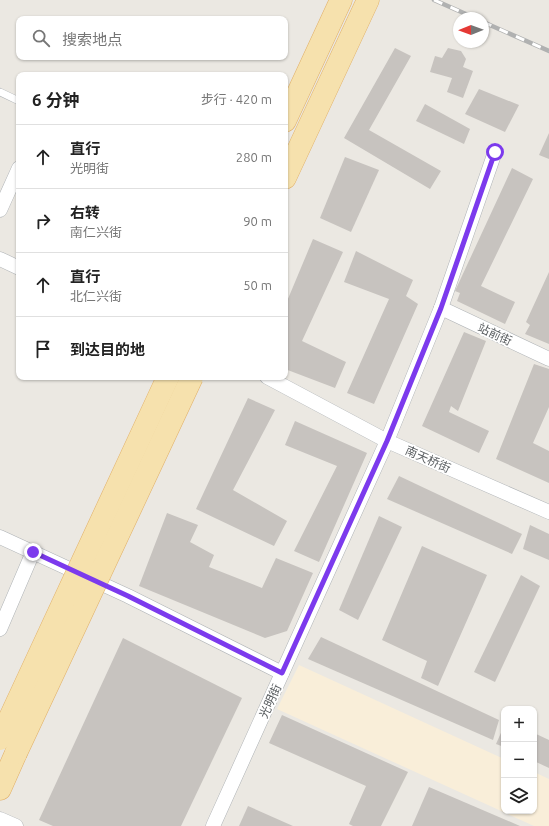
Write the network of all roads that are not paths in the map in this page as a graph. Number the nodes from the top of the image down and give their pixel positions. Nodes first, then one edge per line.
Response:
1 (341, 0) edge
2 (368, 0) edge
3 (0, 92) edge
4 (16, 100) edge
5 (288, 115) edge
6 (495, 152) dead end
7 (288, 172) edge
8 (16, 175) edge
9 (0, 210) edge
10 (0, 259) edge
11 (16, 267) edge
12 (441, 308) junction
13 (549, 359) edge
14 (167, 380) edge
15 (191, 380) edge
16 (273, 380) edge
17 (387, 441) junction
18 (549, 512) edge
19 (0, 537) edge
20 (33, 552) junction
21 (0, 628) edge
22 (282, 673) junction
23 (0, 739) edge
24 (0, 788) edge
25 (0, 819) edge
26 (16, 826) edge
27 (213, 826) edge

1 - 5 main road
2 - 7 main road
3 - 4 lane
6 - 12 street, 光明街
8 - 9 street
10 - 11 street
12 - 13 street, 站前街
12 - 17 street, 光明街
14 - 23 main road, bridge
15 - 24 main road, bridge
16 - 17 street, 南天桥街
17 - 18 street, 南天桥街
17 - 22 street, 光明街
19 - 20 street
20 - 21 street
20 - 22 street
22 - 27 street, 光明街
25 - 26 street

